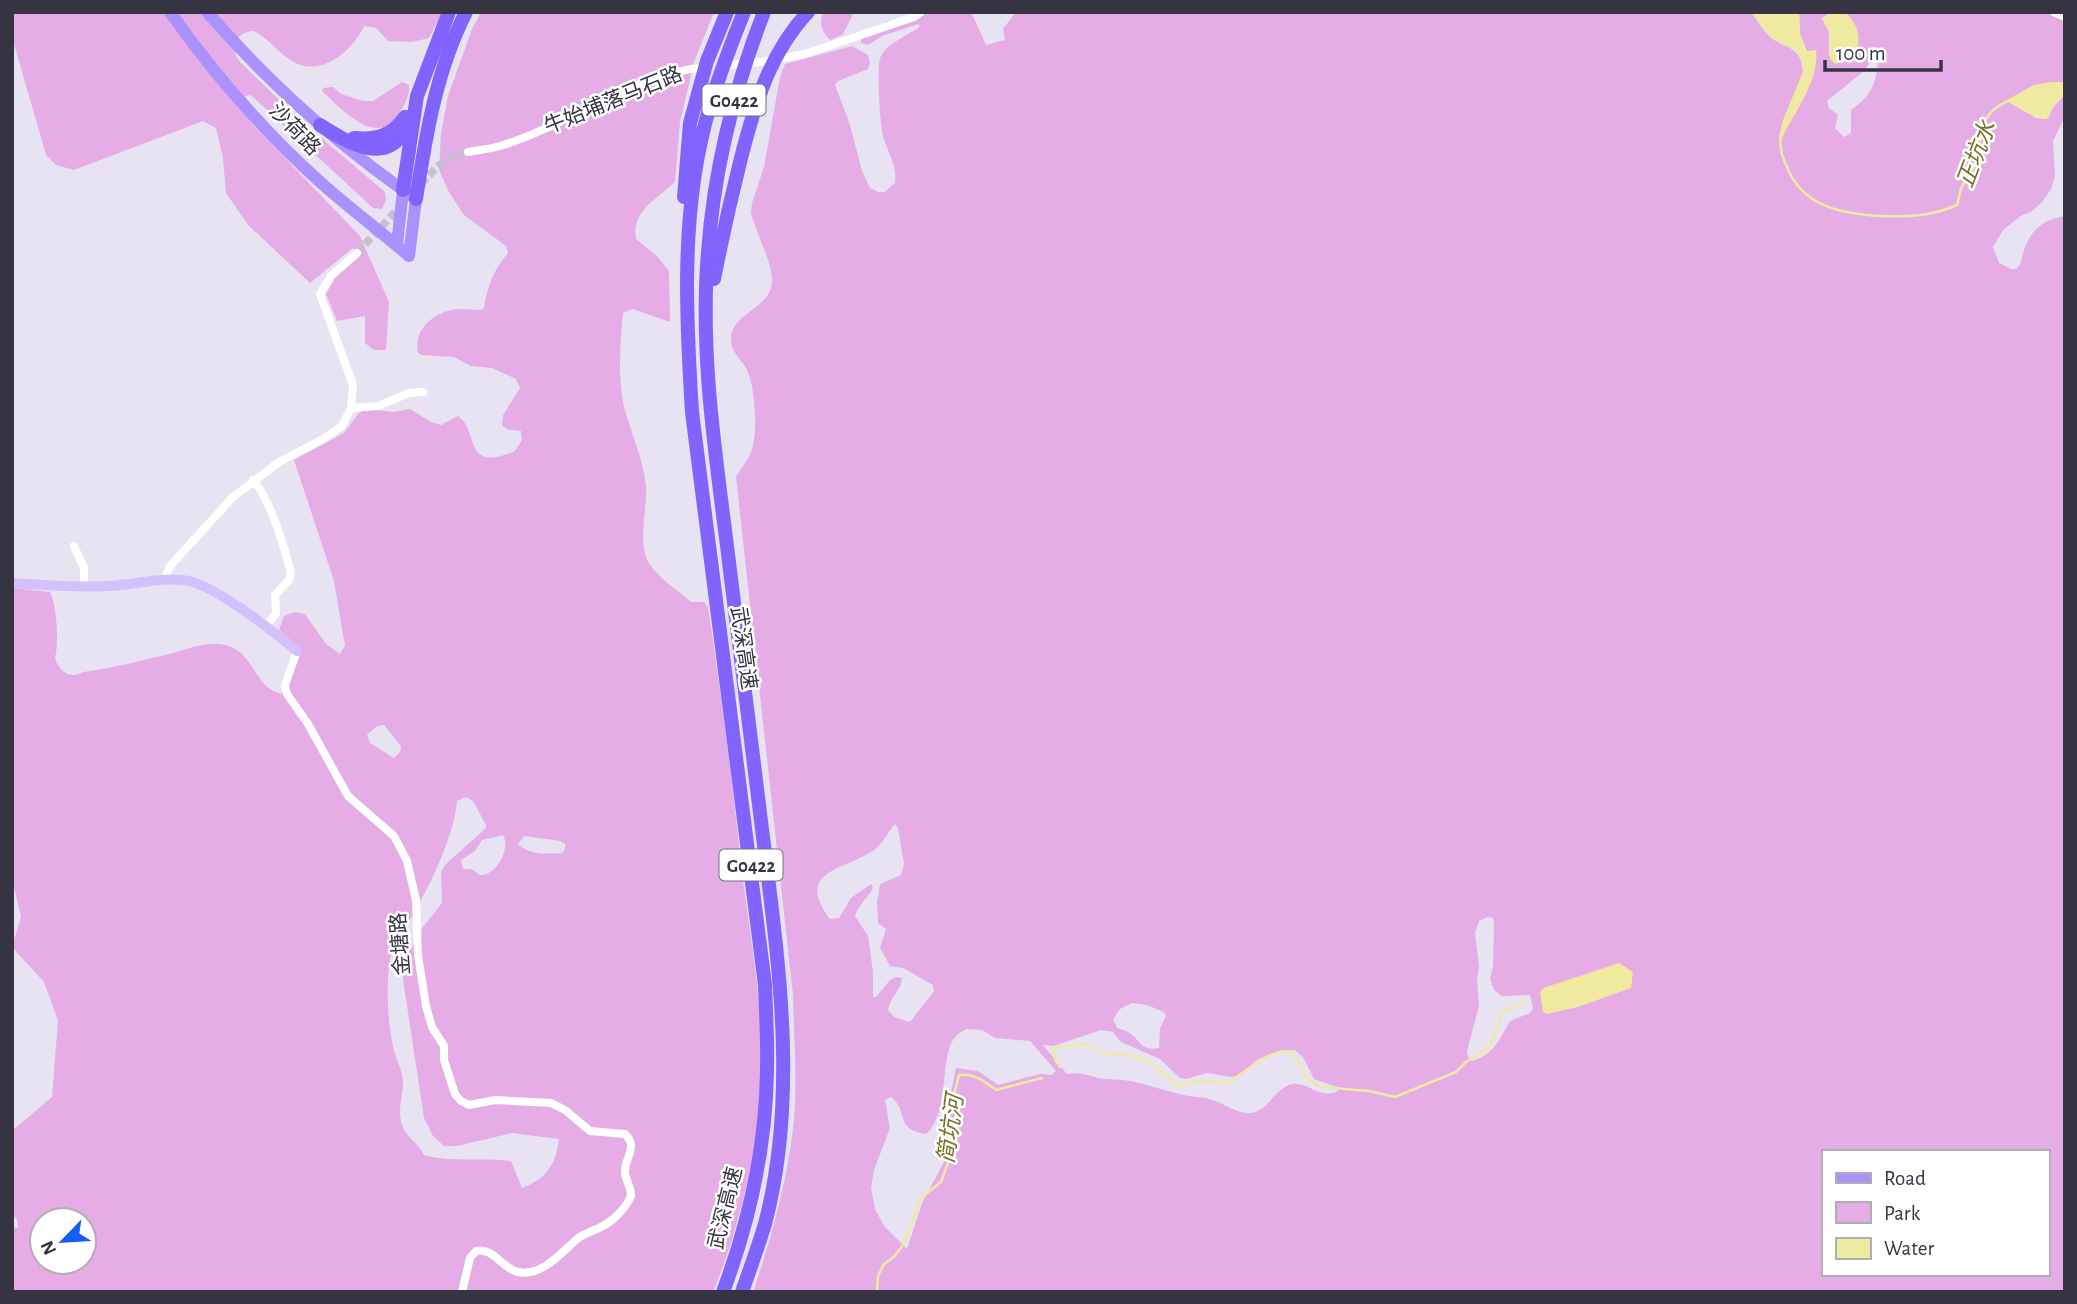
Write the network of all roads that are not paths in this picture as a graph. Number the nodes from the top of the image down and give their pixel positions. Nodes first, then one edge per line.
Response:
1 (170, 12) edge
2 (207, 12) edge
3 (449, 12) edge
4 (466, 12) edge
5 (727, 12) edge
6 (744, 12) edge
7 (764, 12) edge
8 (808, 12) edge
9 (921, 12) edge
10 (2054, 12) edge
11 (2065, 17) edge
12 (416, 101) junction
13 (320, 125) junction
14 (468, 152) tunnel mouth
15 (403, 190) junction
16 (416, 199) junction
17 (397, 246) junction
18 (356, 253) tunnel mouth
19 (687, 291) junction
20 (706, 318) junction
21 (423, 392) dead end
22 (351, 408) junction
23 (253, 480) junction
24 (74, 546) dead end
25 (164, 581) junction
26 (12, 583) edge
27 (84, 587) junction
28 (266, 626) junction
29 (297, 651) joint
30 (462, 1292) edge
31 (723, 1292) edge
32 (742, 1292) edge

1 - 17 main road, 沙荷路
2 - 13 main road, 沙荷路
3 - 12 highway
4 - 16 highway
5 - 19 highway
6 - 19 highway, 武深高速 / G0422
7 - 20 highway, 武深高速 / G0422
8 - 20 highway
9 - 14 street, 牛始埔落马石路
10 - 11 street
12 - 13 highway
12 - 15 highway
13 - 15 main road, 沙荷路
15 - 16 main road, 沙荷路
15 - 17 main road
16 - 17 main road, 沙荷路
18 - 22 street
19 - 31 highway, 武深高速 / G0422
20 - 32 highway, 武深高速 / G0422
21 - 22 street
22 - 23 street
23 - 25 street
23 - 28 street
24 - 27 street
25 - 27 street, 金塘路
25 - 28 street, 金塘路
26 - 27 street, 金塘路
28 - 29 street, 金塘路
29 - 30 street, 金塘路

